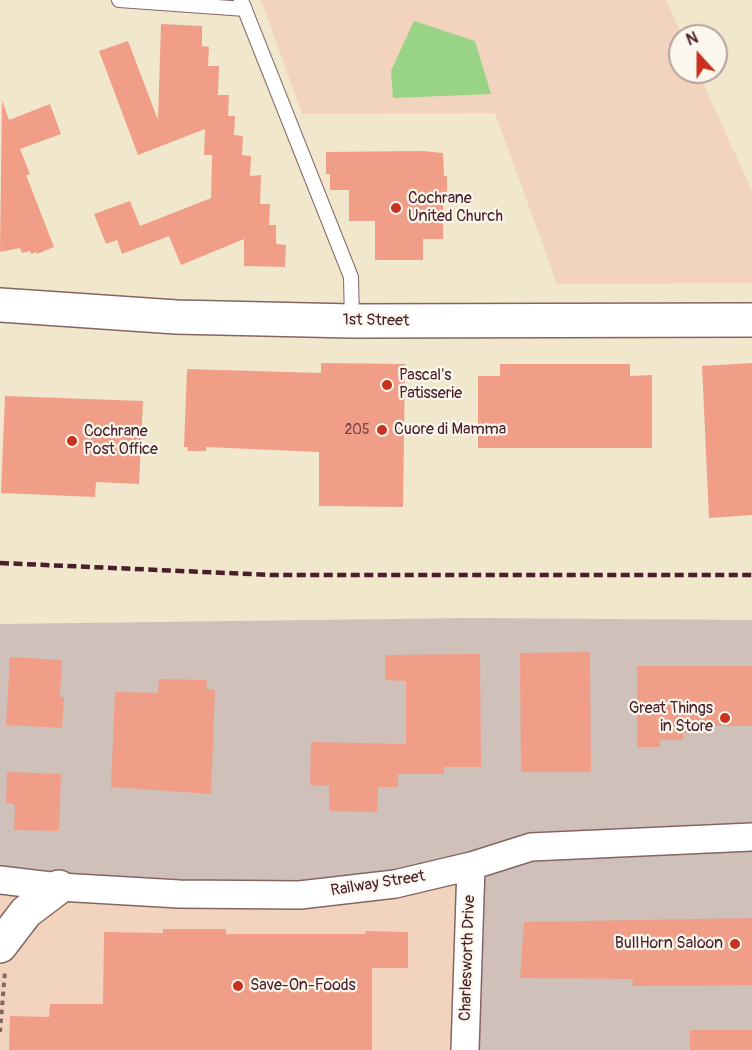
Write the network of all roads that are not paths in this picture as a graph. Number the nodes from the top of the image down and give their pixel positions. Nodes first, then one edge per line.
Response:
1 (119, 0) edge
2 (243, 4) edge
3 (0, 305) edge
4 (752, 320) edge
5 (352, 321) junction
6 (752, 837) edge
7 (471, 866) junction
8 (0, 880) edge
9 (59, 887) junction
10 (4, 954) edge
11 (465, 1050) edge

1 - 2 lane
2 - 5 lane
3 - 5 street, 1st Street
4 - 5 street, 1st Street
6 - 7 street, Railway Street
7 - 9 street, Railway Street
7 - 11 street, Charlesworth Drive
8 - 9 street, Railway Street
9 - 10 street

